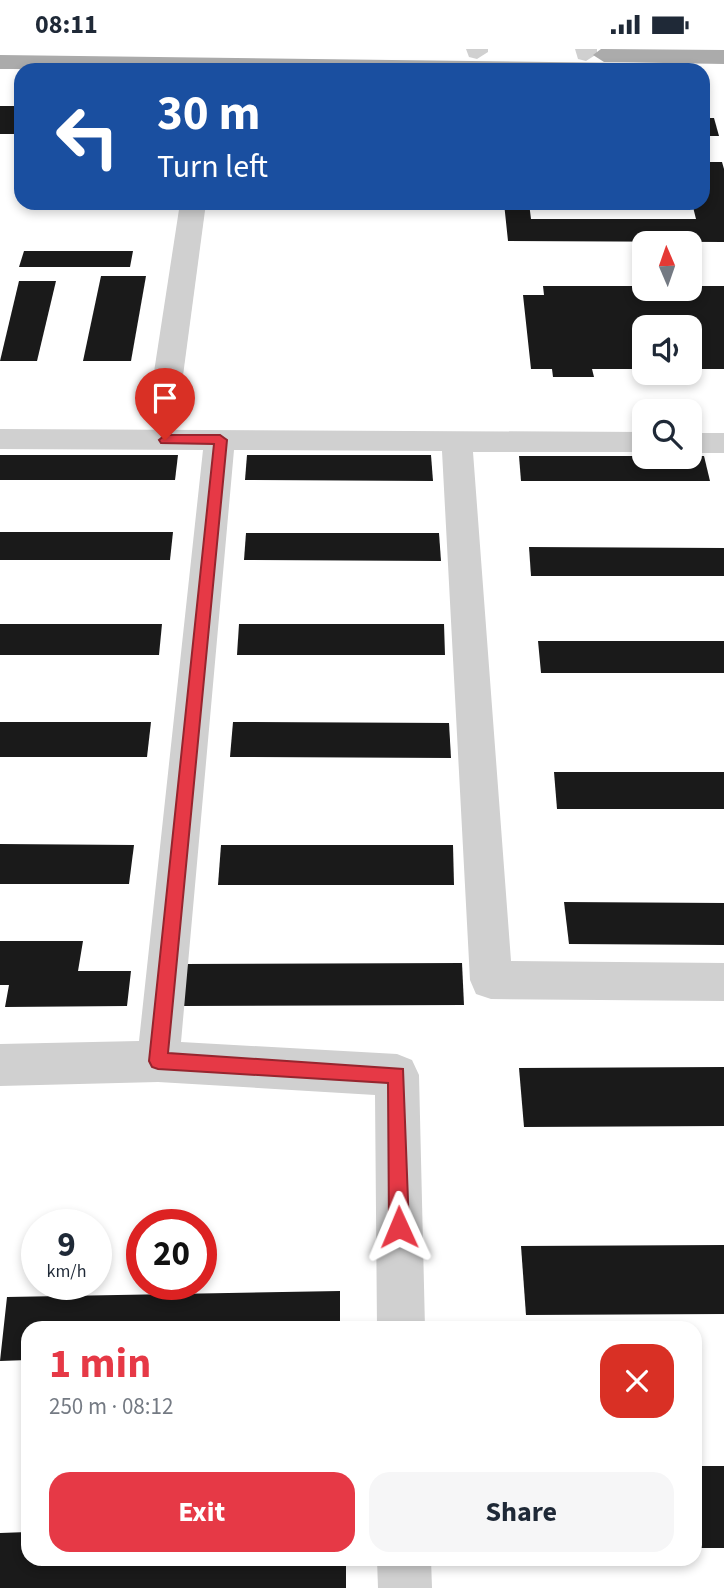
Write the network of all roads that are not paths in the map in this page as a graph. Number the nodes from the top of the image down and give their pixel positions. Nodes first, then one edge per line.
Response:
1 (326, 49) edge
2 (477, 51) edge
3 (586, 52) edge
4 (724, 57) edge
5 (0, 62) edge
6 (43, 63) edge
7 (192, 210) edge
8 (165, 398) dead end
9 (0, 439) edge
10 (220, 440) junction
11 (457, 441) junction
12 (632, 442) edge
13 (702, 443) edge
14 (724, 443) edge
15 (724, 982) edge
16 (158, 1061) junction
17 (0, 1065) edge
18 (401, 1321) edge
19 (404, 1566) edge
20 (405, 1588) edge

1 - 2 main road
2 - 3 main road
3 - 4 main road
5 - 6 main road
7 - 8 lane
9 - 10 lane
10 - 11 lane
10 - 16 lane
11 - 12 lane
11 - 15 lane
13 - 14 lane
16 - 17 lane
16 - 18 lane
19 - 20 lane

